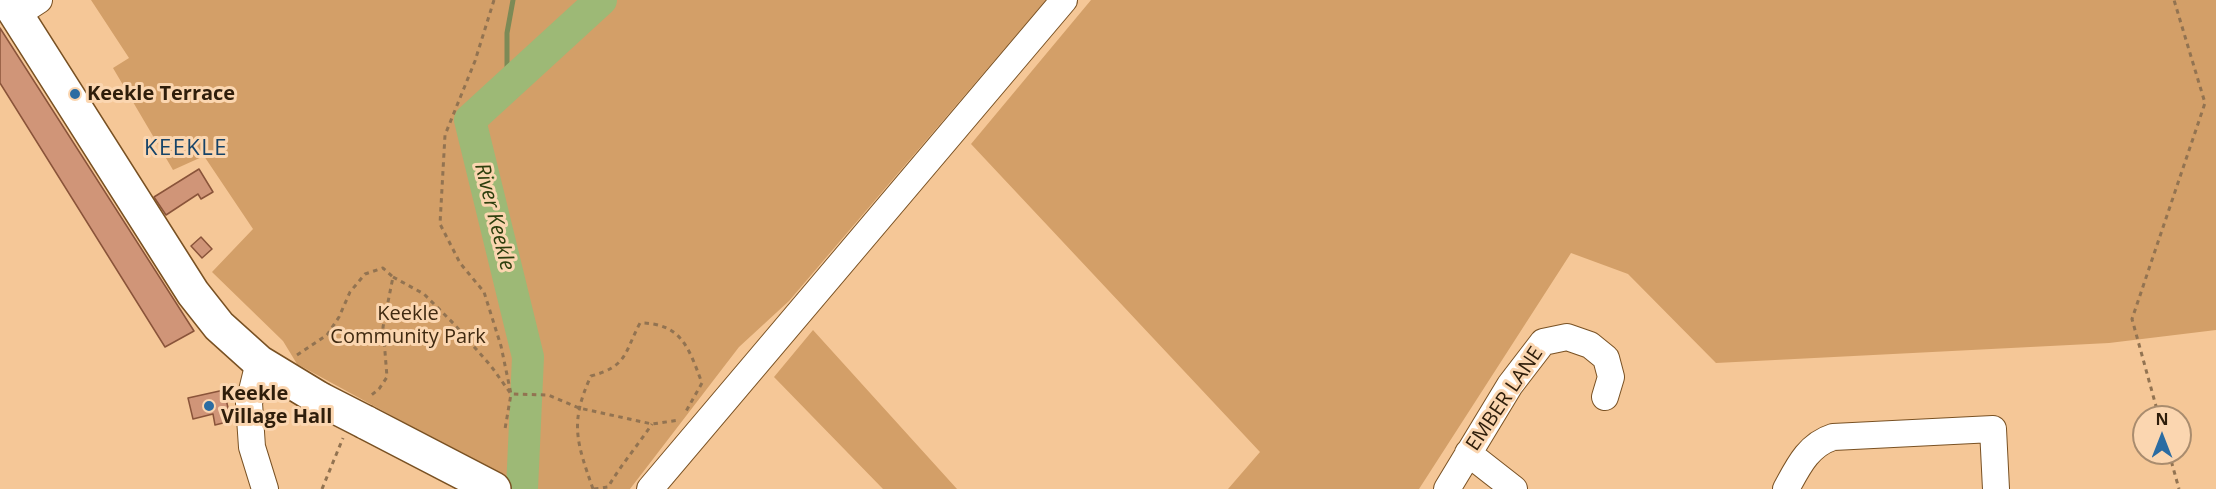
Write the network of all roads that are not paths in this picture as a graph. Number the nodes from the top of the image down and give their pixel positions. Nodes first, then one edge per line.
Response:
1 (1064, 0) edge
2 (21, 5) edge
3 (269, 368) junction
4 (1605, 397) dead end
5 (1468, 453) junction
6 (266, 489) edge
7 (494, 489) edge
8 (651, 489) edge
9 (1446, 489) edge
10 (1514, 489) edge
11 (1786, 489) edge
12 (1996, 489) edge

1 - 8 street
2 - 3 main road
3 - 6 street
3 - 7 main road, bridge
4 - 5 street, EMBER LANE
5 - 9 street, EMBER LANE
5 - 10 street
11 - 12 street

